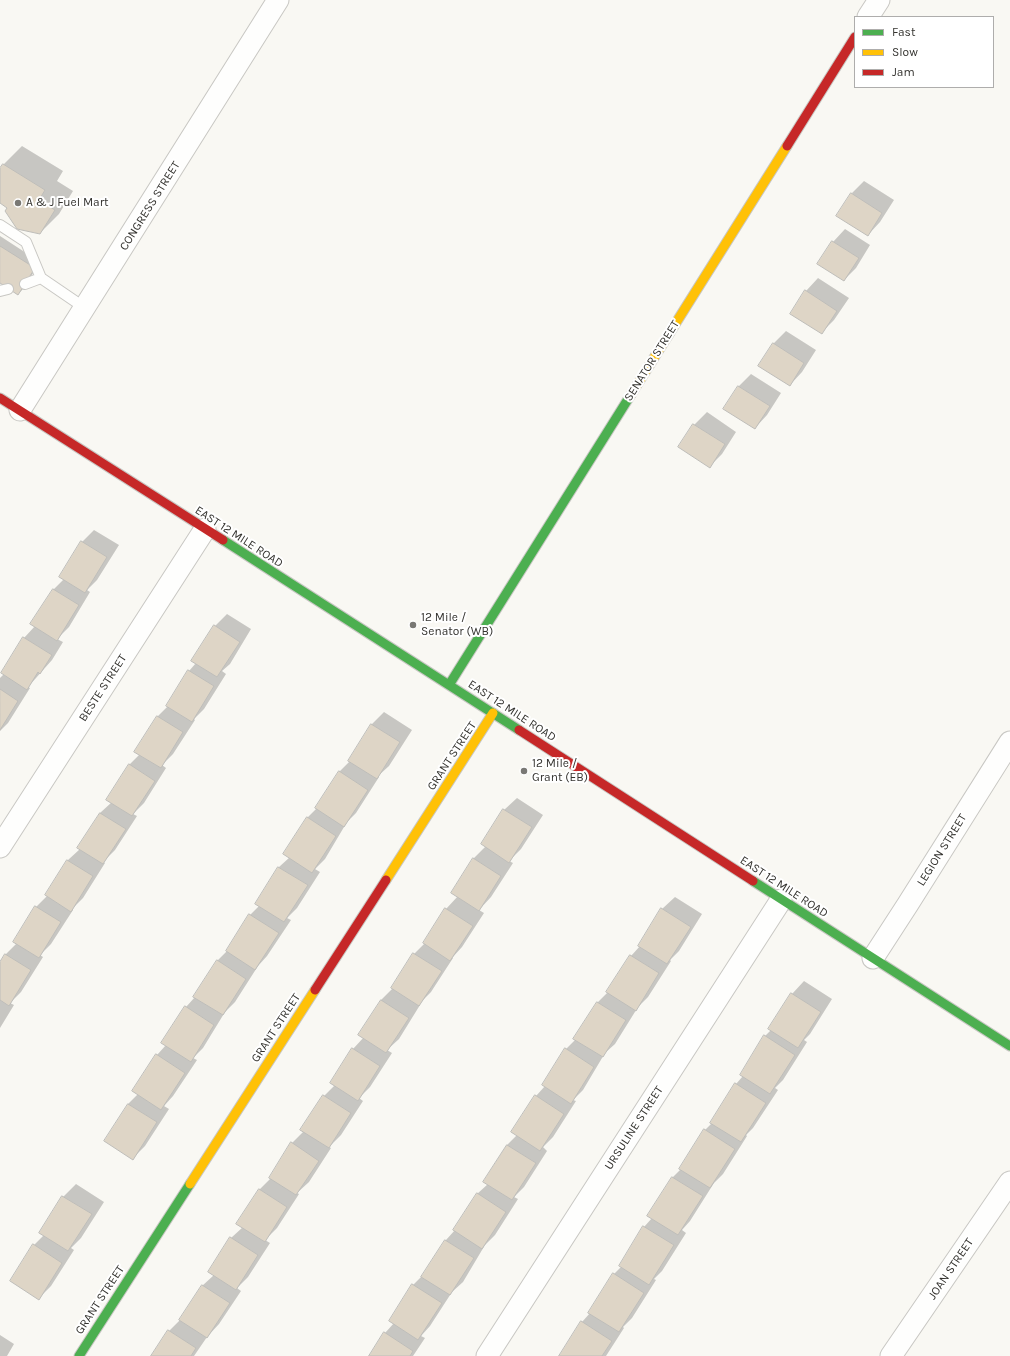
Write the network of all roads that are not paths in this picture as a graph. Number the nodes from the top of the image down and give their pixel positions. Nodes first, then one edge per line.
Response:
1 (278, 0) edge
2 (878, 0) edge
3 (869, 16) edge
4 (854, 39) edge
5 (0, 225) edge
6 (41, 278) junction
7 (25, 284) dead end
8 (85, 308) junction
9 (0, 398) edge
10 (20, 410) junction
11 (205, 530) junction
12 (449, 685) junction
13 (493, 714) junction
14 (1010, 742) edge
15 (0, 847) edge
16 (782, 900) junction
17 (873, 958) junction
18 (1010, 1046) edge
19 (1010, 1182) edge
20 (78, 1356) edge
21 (487, 1356) edge
22 (891, 1356) edge

1 - 8 street, CONGRESS STREET
2 - 3 street
4 - 12 street, SENATOR STREET
5 - 6 lane
6 - 7 lane
6 - 8 lane
8 - 10 street, CONGRESS STREET
9 - 10 street, EAST 12 MILE ROAD
10 - 11 street, EAST 12 MILE ROAD
11 - 12 street, EAST 12 MILE ROAD
11 - 15 street, BESTE STREET
12 - 13 street, EAST 12 MILE ROAD
13 - 16 street, EAST 12 MILE ROAD
13 - 20 street, GRANT STREET
14 - 17 street, LEGION STREET
16 - 17 street, EAST 12 MILE ROAD
16 - 21 street, URSULINE STREET
17 - 18 street, EAST 12 MILE ROAD
19 - 22 street, JOAN STREET

